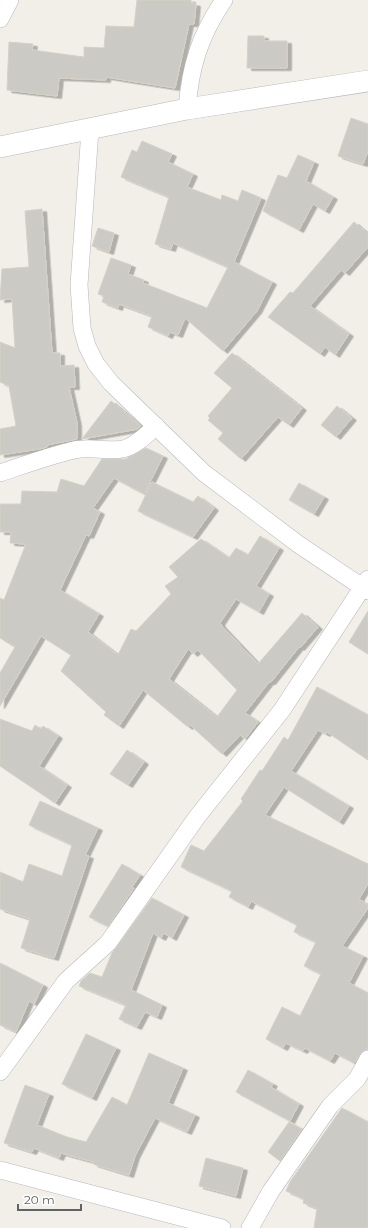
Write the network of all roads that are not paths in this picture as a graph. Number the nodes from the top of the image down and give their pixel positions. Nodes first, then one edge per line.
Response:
1 (10, 0) edge
2 (224, 0) edge
3 (0, 19) edge
4 (368, 81) edge
5 (186, 109) junction
6 (90, 130) junction
7 (0, 147) edge
8 (156, 426) junction
9 (0, 473) edge
10 (366, 586) edge
11 (368, 1059) edge
12 (0, 1072) edge
13 (0, 1170) edge
14 (222, 1228) edge
15 (250, 1228) edge

1 - 3 street
2 - 5 street
4 - 5 street
5 - 6 street
6 - 7 street
6 - 8 street
8 - 9 street
8 - 10 street
10 - 12 street
11 - 15 street
13 - 14 street

